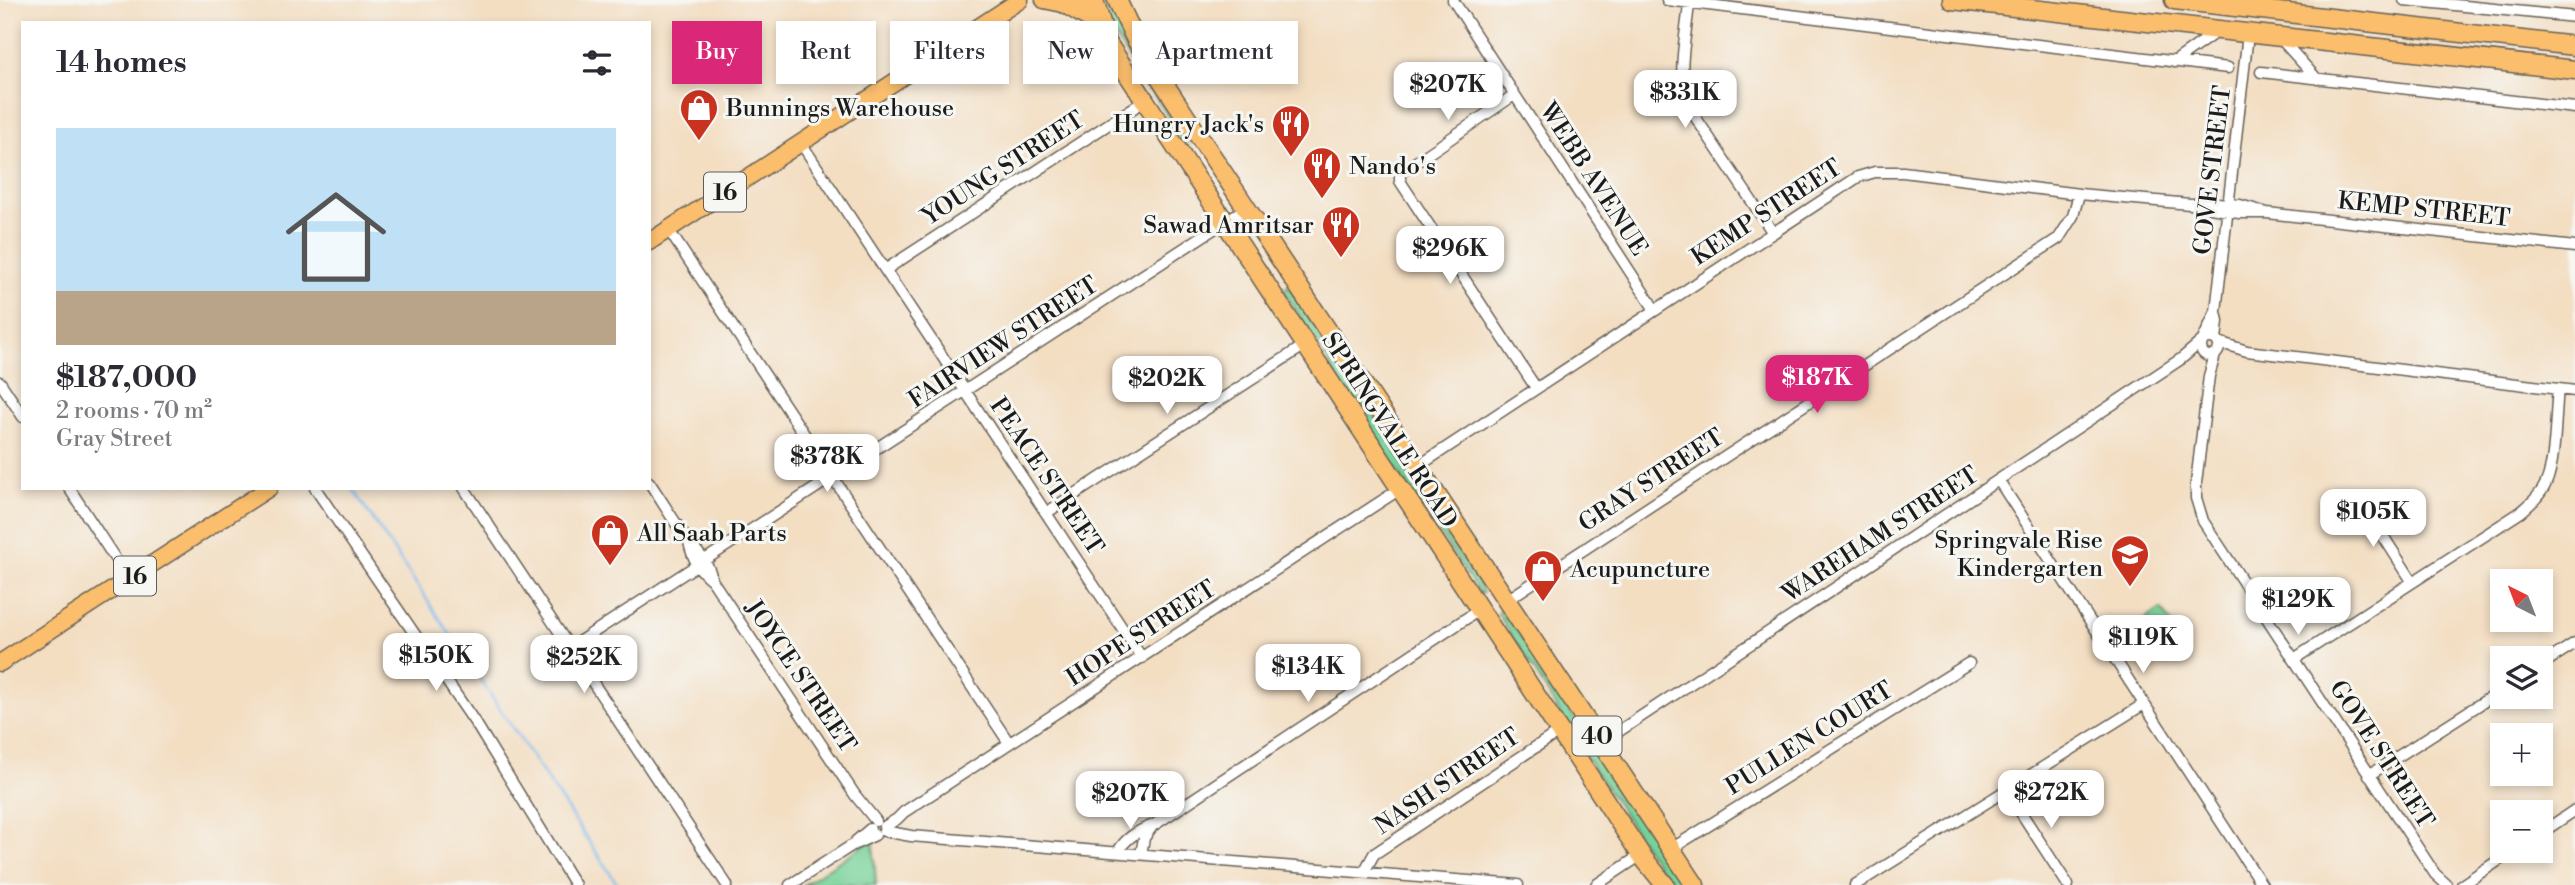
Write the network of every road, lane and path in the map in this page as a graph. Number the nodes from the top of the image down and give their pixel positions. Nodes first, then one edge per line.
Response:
1 (1020, 0) edge
2 (1044, 0) edge
3 (1079, 0) edge
4 (1095, 0) edge
5 (1116, 0) edge
6 (1453, 0) edge
7 (1667, 0) edge
8 (1739, 0) edge
9 (1952, 0) edge
10 (2174, 0) edge
11 (2404, 0) edge
12 (1689, 3) junction
13 (2251, 5) edge
14 (1746, 9) junction
15 (2575, 17) edge
16 (1092, 21) joint
17 (1102, 21) edge
18 (2219, 30) junction
19 (2248, 34) junction
20 (2280, 37) junction
21 (2572, 44) edge
22 (1118, 62) edge
23 (2174, 62) junction
24 (2228, 68) dead end
25 (2575, 70) edge
26 (2261, 72) dead end
27 (2317, 79) junction
28 (1514, 95) junction
29 (1144, 101) junction
30 (2575, 108) edge
31 (801, 143) junction
32 (2079, 194) junction
33 (1246, 208) junction
34 (2228, 208) junction
35 (1224, 223) junction
36 (668, 229) junction
37 (1773, 233) junction
38 (651, 241) edge
39 (2575, 247) edge
40 (884, 270) junction
41 (1655, 310) junction
42 (2216, 311) junction
43 (2203, 341) junction
44 (2217, 341) junction
45 (1305, 345) junction
46 (2247, 351) junction
47 (2210, 355) junction
48 (2181, 359) junction
49 (0, 382) edge
50 (1536, 388) junction
51 (2558, 389) junction
52 (965, 391) junction
53 (2575, 391) edge
54 (21, 414) edge
55 (1417, 467) junction
56 (833, 477) junction
57 (1999, 481) junction
58 (651, 485) edge
59 (1400, 489) junction
60 (70, 490) edge
61 (266, 490) edge
62 (316, 490) edge
63 (465, 490) edge
64 (2360, 500) dead end
65 (1046, 513) junction
66 (701, 563) junction
67 (129, 580) junction
68 (2412, 581) junction
69 (1507, 600) junction
70 (1479, 610) junction
71 (2575, 643) edge
72 (571, 647) junction
73 (2553, 657) edge
74 (1142, 658) junction
75 (2294, 660) junction
76 (0, 663) edge
77 (1969, 663) dead end
78 (2490, 698) edge
79 (2144, 704) junction
80 (1560, 731) junction
81 (1009, 743) junction
82 (1601, 743) junction
83 (2370, 775) junction
84 (2007, 791) junction
85 (2575, 810) edge
86 (1154, 825) junction
87 (2553, 825) edge
88 (877, 828) junction
89 (1671, 849) junction
90 (1118, 852) junction
91 (1140, 854) junction
92 (1641, 855) junction
93 (2495, 863) edge
94 (1364, 872) junction
95 (575, 885) edge
96 (727, 885) edge
97 (790, 885) edge
98 (1518, 885) edge
99 (1595, 885) edge
100 (1665, 885) edge
101 (1695, 885) edge
102 (1855, 885) edge
103 (2068, 885) edge
104 (2262, 885) edge
105 (2447, 885) edge
106 (2462, 885) edge

1 - 31 main road, 16
2 - 16 main road
3 - 16 highway, SPRINGVALE ROAD / 40
4 - 17 main road
5 - 33 highway, SPRINGVALE ROAD / 40
6 - 28 street, WEBB AVENUE
7 - 12 street
8 - 14 street
9 - 18 highway
10 - 13 highway
11 - 15 street
12 - 14 street
12 - 37 street
13 - 19 highway
13 - 21 highway
14 - 23 street
18 - 19 highway
18 - 23 street
19 - 20 highway
19 - 34 street, GOVE STREET
20 - 25 highway
20 - 27 street
22 - 29 highway, SPRINGVALE ROAD / 40
23 - 24 street
26 - 27 street
27 - 30 street
28 - 41 street, WEBB AVENUE
28 - 50 street
29 - 35 highway, SPRINGVALE ROAD / 40
29 - 40 street, YOUNG STREET
31 - 36 main road, 16
31 - 40 street, PEACE STREET
32 - 34 street, KEMP STREET
32 - 37 street, KEMP STREET
32 - 69 street, GRAY STREET
33 - 35 street, FAIRVIEW STREET
33 - 55 highway, SPRINGVALE ROAD / 40
34 - 39 street, KEMP STREET
34 - 42 street, GOVE STREET
35 - 45 highway, SPRINGVALE ROAD / 40
35 - 52 street, FAIRVIEW STREET
36 - 38 main road, 16
36 - 56 street
37 - 41 street, KEMP STREET
40 - 52 street, PEACE STREET
41 - 50 street, KEMP STREET
42 - 43 street, GOVE STREET
42 - 44 street, GOVE STREET
43 - 44 street
43 - 47 street
43 - 48 street, WAREHAM STREET
44 - 46 street
44 - 47 street
45 - 59 highway, SPRINGVALE ROAD / 40
45 - 65 street
46 - 47 street, WAREHAM STREET
46 - 51 street
47 - 48 street, WAREHAM STREET
47 - 75 street, GOVE STREET
48 - 57 street, WAREHAM STREET
49 - 54 street
50 - 55 street, KEMP STREET
51 - 53 street
51 - 68 street
52 - 56 street, FAIRVIEW STREET
52 - 65 street, PEACE STREET
55 - 69 highway, SPRINGVALE ROAD / 40
56 - 66 street, FAIRVIEW STREET
56 - 81 street
57 - 79 street
57 - 82 street, WAREHAM STREET
58 - 66 street, JOYCE STREET
59 - 70 highway, SPRINGVALE ROAD / 40
59 - 74 street, HOPE STREET
60 - 67 street
61 - 67 main road, 16
62 - 95 street
63 - 72 street
64 - 68 street
65 - 74 street, PEACE STREET
66 - 72 street, FAIRVIEW STREET
66 - 88 street, JOYCE STREET
67 - 76 main road, 16
68 - 75 street
69 - 70 highway
69 - 82 highway, SPRINGVALE ROAD / 40
70 - 80 highway, SPRINGVALE ROAD / 40
70 - 86 street
71 - 73 street
72 - 96 street
74 - 81 street, HOPE STREET
75 - 83 street, GOVE STREET
77 - 89 street, PULLEN COURT
78 - 83 street
79 - 84 street
79 - 104 street
80 - 92 highway, SPRINGVALE ROAD / 40
80 - 94 street, NASH STREET
81 - 88 street, HOPE STREET
82 - 89 highway, SPRINGVALE ROAD / 40
83 - 105 street, GOVE STREET
84 - 102 street
84 - 103 street
85 - 87 street
86 - 90 street
86 - 91 street
88 - 90 street
88 - 97 street, HOPE STREET
89 - 101 highway, SPRINGVALE ROAD / 40
90 - 91 street
91 - 94 street
92 - 99 street
92 - 100 highway, SPRINGVALE ROAD / 40
93 - 106 street
94 - 98 street

